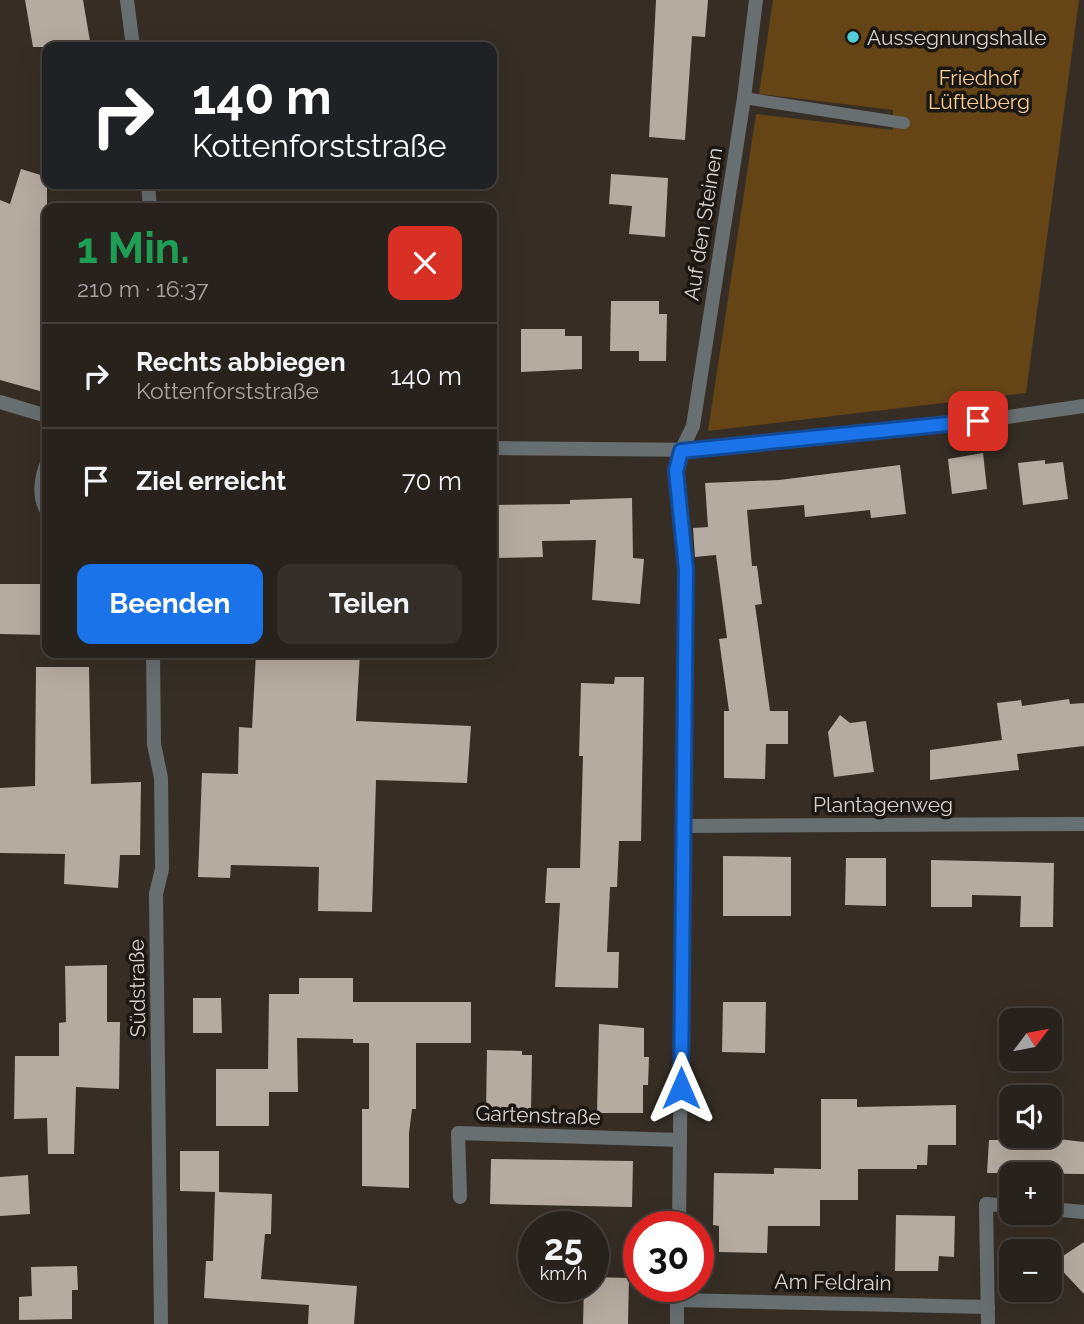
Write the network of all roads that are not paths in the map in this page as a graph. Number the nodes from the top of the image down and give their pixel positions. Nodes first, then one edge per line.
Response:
1 (127, 0) edge
2 (756, 0) edge
3 (132, 42) edge
4 (744, 98) junction
5 (904, 123) dead end
6 (0, 402) edge
7 (1084, 406) edge
8 (42, 415) edge
9 (497, 448) edge
10 (681, 451) junction
11 (42, 471) edge
12 (42, 500) edge
13 (153, 658) edge
14 (1084, 824) edge
15 (683, 826) junction
16 (680, 1140) junction
17 (460, 1197) dead end
18 (999, 1205) edge
19 (1062, 1210) edge
20 (679, 1211) edge
21 (1084, 1212) edge
22 (714, 1295) edge
23 (677, 1302) edge
24 (988, 1307) junction
25 (161, 1324) edge
26 (677, 1324) edge
27 (988, 1324) edge

1 - 3 street
2 - 4 street, Auf den Steinen
4 - 5 lane
4 - 10 street, Auf den Steinen
6 - 8 street
7 - 10 street
9 - 10 street
10 - 15 street
11 - 12 lane
13 - 25 street, Südstraße
14 - 15 street, Plantagenweg
15 - 16 street
16 - 17 street, Gartenstraße
16 - 20 street
18 - 24 street
19 - 21 street
22 - 24 street, Am Feldrain
23 - 26 street
24 - 27 street

